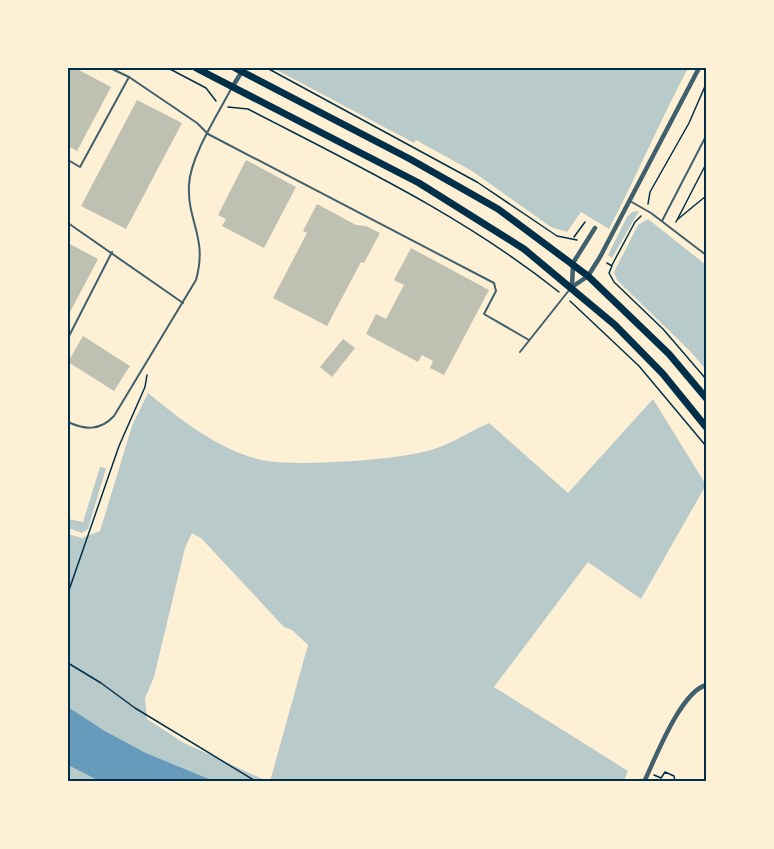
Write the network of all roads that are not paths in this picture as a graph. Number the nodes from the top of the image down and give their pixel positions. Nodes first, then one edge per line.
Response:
1 (110, 68) edge
2 (196, 68) edge
3 (699, 68) edge
4 (240, 69) edge
5 (129, 77) junction
6 (232, 86) junction
7 (208, 134) junction
8 (706, 136) edge
9 (405, 156) junction
10 (68, 160) edge
11 (398, 172) junction
12 (630, 201) junction
13 (662, 221) junction
14 (68, 223) edge
15 (595, 228) dead end
16 (112, 252) junction
17 (706, 255) edge
18 (573, 263) junction
19 (588, 276) junction
20 (572, 287) junction
21 (183, 303) junction
22 (68, 338) edge
23 (529, 340) junction
24 (520, 352) dead end
25 (706, 398) edge
26 (68, 422) edge
27 (706, 427) edge
28 (706, 686) edge
29 (644, 782) edge

1 - 5 lane
2 - 6 main road
3 - 12 street
4 - 6 street
4 - 9 main road
5 - 7 lane
5 - 10 lane
6 - 7 lane
6 - 11 main road
7 - 21 lane
7 - 23 lane
8 - 13 lane
9 - 11 main road
9 - 18 main road
11 - 20 main road
12 - 13 lane
12 - 19 street
13 - 17 lane
14 - 16 lane
15 - 18 street
16 - 21 lane
16 - 22 lane
18 - 19 main road
18 - 20 street
19 - 20 street
19 - 25 main road
20 - 23 lane
20 - 27 main road
21 - 26 lane
23 - 24 lane
28 - 29 street

